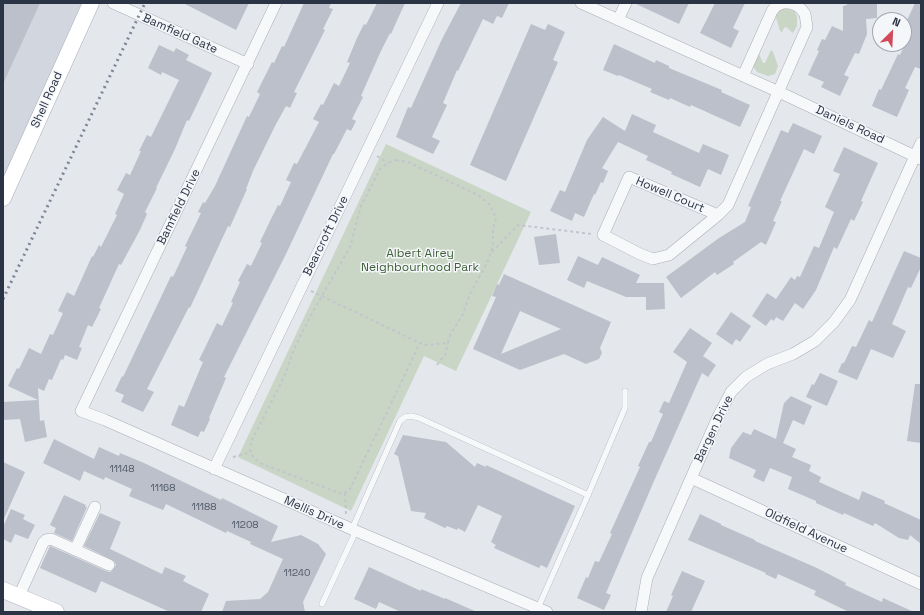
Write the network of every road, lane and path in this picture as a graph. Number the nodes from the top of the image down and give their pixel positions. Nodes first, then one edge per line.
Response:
1 (91, 3) edge
2 (113, 3) edge
3 (276, 3) edge
4 (438, 3) edge
5 (583, 3) edge
6 (626, 3) edge
7 (618, 20) junction
8 (248, 64) junction
9 (743, 76) junction
10 (779, 92) junction
11 (921, 143) edge
12 (372, 153) dead end
13 (918, 157) edge
14 (388, 163) junction
15 (3, 198) edge
16 (718, 215) junction
17 (603, 235) junction
18 (490, 253) junction
19 (306, 288) dead end
20 (322, 296) junction
21 (420, 343) junction
22 (448, 343) junction
23 (437, 365) dead end
24 (625, 390) dead end
25 (82, 412) joint
26 (251, 452) junction
27 (228, 459) dead end
28 (214, 469) junction
29 (691, 478) junction
30 (345, 493) junction
31 (588, 495) junction
32 (95, 506) dead end
33 (347, 516) dead end
34 (354, 530) junction
35 (75, 550) junction
36 (109, 565) dead end
37 (921, 584) edge
38 (3, 590) edge
39 (19, 596) junction
40 (322, 604) dead end
41 (543, 610) edge
42 (56, 612) edge
43 (641, 612) edge

1 - 15 main road, Shell Road
2 - 8 street, Bamfield Gate
3 - 8 street, Bamfield Drive
4 - 28 street, Bearcroft Drive
5 - 7 street, Daniels Road
6 - 7 street
7 - 9 street, Daniels Road
8 - 25 street, Bamfield Drive
9 - 10 street, Daniels Road
9 - 10 street
10 - 13 street, Daniels Road
10 - 16 street, Howell Court
11 - 13 street, Bargen Drive
12 - 14 path
13 - 29 street, Bargen Drive
14 - 18 path
14 - 20 path
16 - 17 street, Howell Court
16 - 17 street, Howell Court
17 - 18 path
18 - 22 path
19 - 20 path
20 - 21 path
20 - 26 path
21 - 22 path
21 - 30 path
22 - 23 path
24 - 31 lane
25 - 28 street, Mellis Drive
26 - 27 path
26 - 30 path
28 - 34 street, Mellis Drive
29 - 37 street, Oldfield Avenue
29 - 43 street, Bargen Drive
30 - 33 path
31 - 34 lane
31 - 41 lane
32 - 35 street
34 - 40 lane
34 - 41 street, Mellis Drive
35 - 36 street
35 - 39 street
38 - 39 main road
39 - 42 main road

